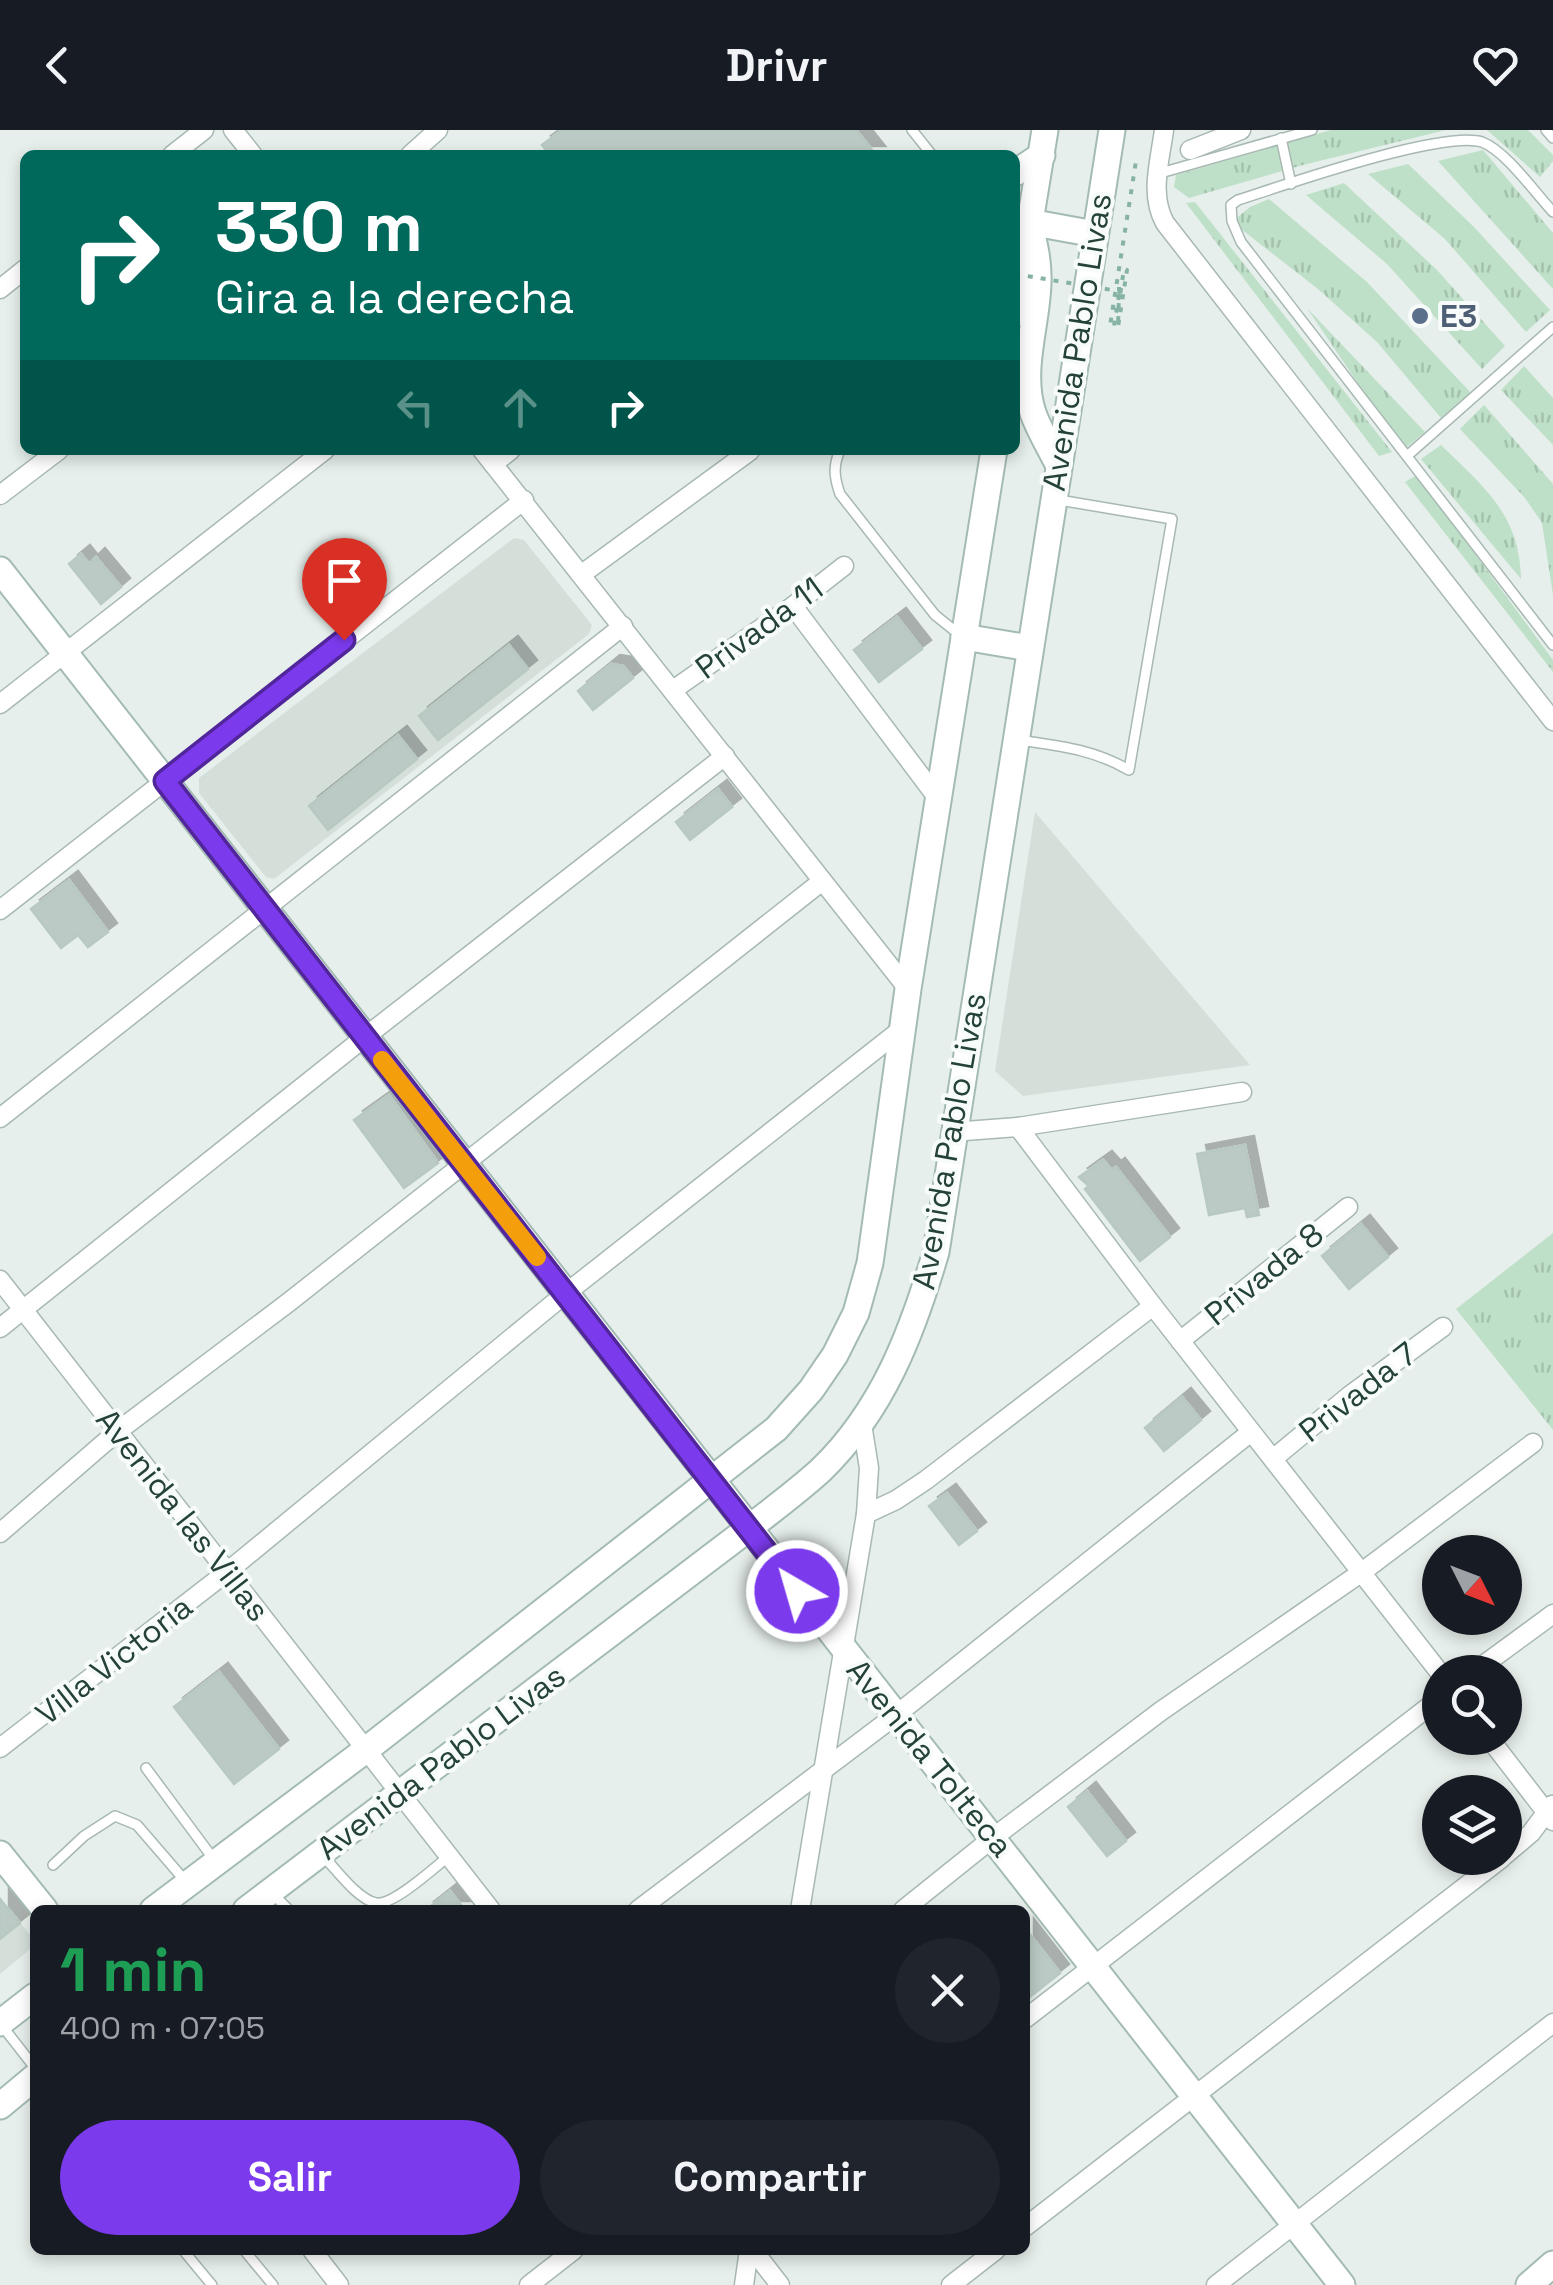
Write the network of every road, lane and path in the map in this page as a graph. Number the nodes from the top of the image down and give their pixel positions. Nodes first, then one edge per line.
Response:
1 (204, 130) edge
2 (233, 130) edge
3 (438, 130) edge
4 (912, 130) edge
5 (1112, 130) edge
6 (1165, 130) edge
7 (1242, 130) edge
8 (1312, 130) edge
9 (1546, 130) edge
10 (1281, 138) junction
11 (1553, 138) edge
12 (1043, 142) edge
13 (178, 150) edge
14 (249, 150) edge
15 (416, 150) edge
16 (928, 150) edge
17 (1190, 150) dead end
18 (1020, 167) edge
19 (1158, 169) junction
20 (1291, 184) junction
21 (1553, 212) edge
22 (1022, 222) edge
23 (1095, 234) junction
24 (1020, 248) edge
25 (20, 273) edge
26 (1020, 275) edge
27 (0, 289) edge
28 (1120, 290) junction
29 (1114, 326) dead end
30 (1553, 327) edge
31 (53, 455) edge
32 (320, 455) edge
33 (745, 455) edge
34 (838, 455) edge
35 (993, 455) edge
36 (1407, 456) junction
37 (487, 457) edge
38 (1058, 462) junction
39 (0, 496) edge
40 (1052, 499) junction
41 (524, 500) junction
42 (844, 566) dead end
43 (0, 570) edge
44 (582, 574) junction
45 (794, 606) junction
46 (623, 626) junction
47 (964, 637) junction
48 (1553, 646) edge
49 (1029, 648) junction
50 (66, 653) junction
51 (673, 690) junction
52 (0, 704) edge
53 (1553, 721) edge
54 (1016, 739) junction
55 (725, 756) junction
56 (165, 781) junction
57 (939, 800) junction
58 (822, 882) junction
59 (264, 908) junction
60 (0, 910) edge
61 (908, 989) junction
62 (902, 1028) junction
63 (364, 1037) junction
64 (1242, 1092) dead end
65 (0, 1118) edge
66 (1018, 1127) junction
67 (952, 1132) junction
68 (464, 1164) junction
69 (1348, 1207) dead end
70 (0, 1280) edge
71 (565, 1294) junction
72 (1152, 1306) junction
73 (23, 1310) junction
74 (1443, 1327) dead end
75 (0, 1328) edge
76 (1180, 1341) junction
77 (862, 1424) junction
78 (118, 1431) junction
79 (1251, 1432) junction
80 (1533, 1443) dead end
81 (1274, 1458) junction
82 (711, 1481) junction
83 (866, 1514) junction
84 (748, 1529) junction
85 (0, 1534) edge
86 (228, 1572) junction
87 (1362, 1572) junction
88 (1553, 1614) edge
89 (843, 1650) junction
90 (1426, 1655) edge
91 (1497, 1655) edge
92 (1422, 1712) edge
93 (896, 1715) junction
94 (0, 1748) edge
95 (366, 1750) junction
96 (1503, 1755) edge
97 (146, 1768) dead end
98 (822, 1770) junction
99 (402, 1794) junction
100 (1551, 1812) edge
101 (994, 1836) junction
102 (1522, 1841) edge
103 (0, 1854) edge
104 (321, 1854) junction
105 (450, 1856) junction
106 (217, 1864) junction
107 (52, 1865) dead end
108 (1479, 1875) edge
109 (189, 1885) junction
110 (270, 1892) junction
111 (41, 1905) edge
112 (160, 1905) edge
113 (253, 1905) edge
114 (284, 1905) edge
115 (487, 1905) edge
116 (645, 1905) edge
117 (801, 1905) edge
118 (908, 1905) edge
119 (1094, 1965) junction
120 (30, 2000) edge
121 (1030, 2015) edge
122 (0, 2024) edge
123 (1553, 2024) edge
124 (30, 2062) edge
125 (30, 2081) edge
126 (1195, 2094) junction
127 (3, 2098) edge
128 (1030, 2224) edge
129 (1296, 2224) junction
130 (187, 2255) edge
131 (248, 2255) edge
132 (568, 2255) edge
133 (750, 2255) edge
134 (755, 2255) edge
135 (990, 2255) edge
136 (317, 2257) edge
137 (1553, 2264) edge
138 (537, 2283) edge
139 (212, 2285) edge
140 (273, 2285) edge
141 (340, 2285) edge
142 (744, 2285) edge
143 (780, 2285) edge
144 (951, 2285) edge
145 (1216, 2285) edge
146 (1342, 2285) edge
147 (1530, 2285) edge

1 - 13 street
2 - 14 street
3 - 15 street
4 - 16 lane
5 - 23 main road, Avenida Pablo Livas
6 - 19 street
7 - 17 street
8 - 10 lane
9 - 11 lane
10 - 19 lane
10 - 20 lane
12 - 18 main road
12 - 22 main road, Avenida Pablo Livas
19 - 28 path
19 - 53 street
20 - 21 lane
20 - 36 lane
22 - 23 main road
22 - 24 main road, Avenida Pablo Livas
22 - 38 main road
23 - 38 main road, Avenida Pablo Livas
25 - 27 street
26 - 28 path, bridge
28 - 29 path
30 - 36 lane
31 - 39 street
32 - 50 street
33 - 44 street
34 - 47 lane
35 - 47 main road, Avenida Pablo Livas
36 - 48 lane
37 - 41 street
38 - 40 main road, Avenida Pablo Livas
40 - 49 main road, Avenida Pablo Livas
40 - 54 lane
41 - 44 street
41 - 56 street
42 - 45 street, Privada 11
43 - 50 main road, Avenida Tolteca
44 - 46 street
45 - 51 street, Privada 11
45 - 57 street
46 - 51 street
46 - 59 street
47 - 49 main road
47 - 57 main road, Avenida Pablo Livas
49 - 54 main road, Avenida Pablo Livas
50 - 52 street
50 - 56 main road, Avenida Tolteca
51 - 55 street
54 - 67 main road, Avenida Pablo Livas
55 - 58 street
55 - 63 street
56 - 59 main road, Avenida Tolteca
56 - 60 street
57 - 61 main road, Avenida Pablo Livas
58 - 61 street
58 - 68 street
59 - 63 main road, Avenida Tolteca
59 - 65 street
61 - 62 main road, Avenida Pablo Livas
62 - 71 street, Villa Victoria
62 - 82 main road, Avenida Pablo Livas
63 - 68 main road, Avenida Tolteca
63 - 73 street
64 - 66 street, Avenida Pablo Livas
66 - 67 street, Avenida Pablo Livas
66 - 72 street
67 - 77 main road, Avenida Pablo Livas
68 - 71 main road, Avenida Tolteca
68 - 78 street
69 - 76 street, Privada 8
70 - 73 street, Avenida las Villas
71 - 82 main road, Avenida Tolteca
71 - 86 street, Villa Victoria
72 - 76 street
72 - 83 street
73 - 75 street
73 - 78 street, Avenida las Villas
74 - 81 street, Privada 7
76 - 79 street
77 - 83 street
77 - 84 main road, Avenida Pablo Livas
78 - 85 street
78 - 86 street, Avenida las Villas
79 - 81 street
79 - 93 street
80 - 87 street
81 - 87 street
82 - 84 main road, Avenida Tolteca
82 - 95 main road, Avenida Pablo Livas
83 - 89 street
84 - 89 main road, Avenida Tolteca
84 - 99 main road, Avenida Pablo Livas
86 - 94 street, Villa Victoria
86 - 95 street, Avenida las Villas
87 - 90 street
87 - 101 street
88 - 91 street
89 - 93 main road, Avenida Tolteca
89 - 98 street
92 - 119 street
93 - 98 street
93 - 101 main road, Avenida Tolteca
95 - 99 street
95 - 106 main road, Avenida Pablo Livas
96 - 100 street
97 - 106 lane
98 - 116 street
98 - 117 street
99 - 104 main road, Avenida Pablo Livas
99 - 105 street
100 - 102 street
101 - 118 street
101 - 119 main road, Avenida Tolteca
103 - 111 main road
104 - 105 lane
104 - 110 main road, Avenida Pablo Livas
105 - 115 street
106 - 109 main road, Avenida Pablo Livas
107 - 109 lane
108 - 126 street
109 - 112 main road, Avenida Pablo Livas
110 - 113 main road, Avenida Pablo Livas
110 - 114 lane
119 - 121 street
119 - 126 main road, Avenida Tolteca
120 - 122 main road
122 - 124 lane
123 - 129 street
125 - 127 main road
126 - 128 street
126 - 129 main road, Avenida Tolteca
129 - 145 street
129 - 146 main road, Avenida Tolteca
130 - 139 lane
131 - 140 lane
132 - 138 street
133 - 142 street
134 - 143 street
135 - 144 street
136 - 141 street
137 - 147 main road

